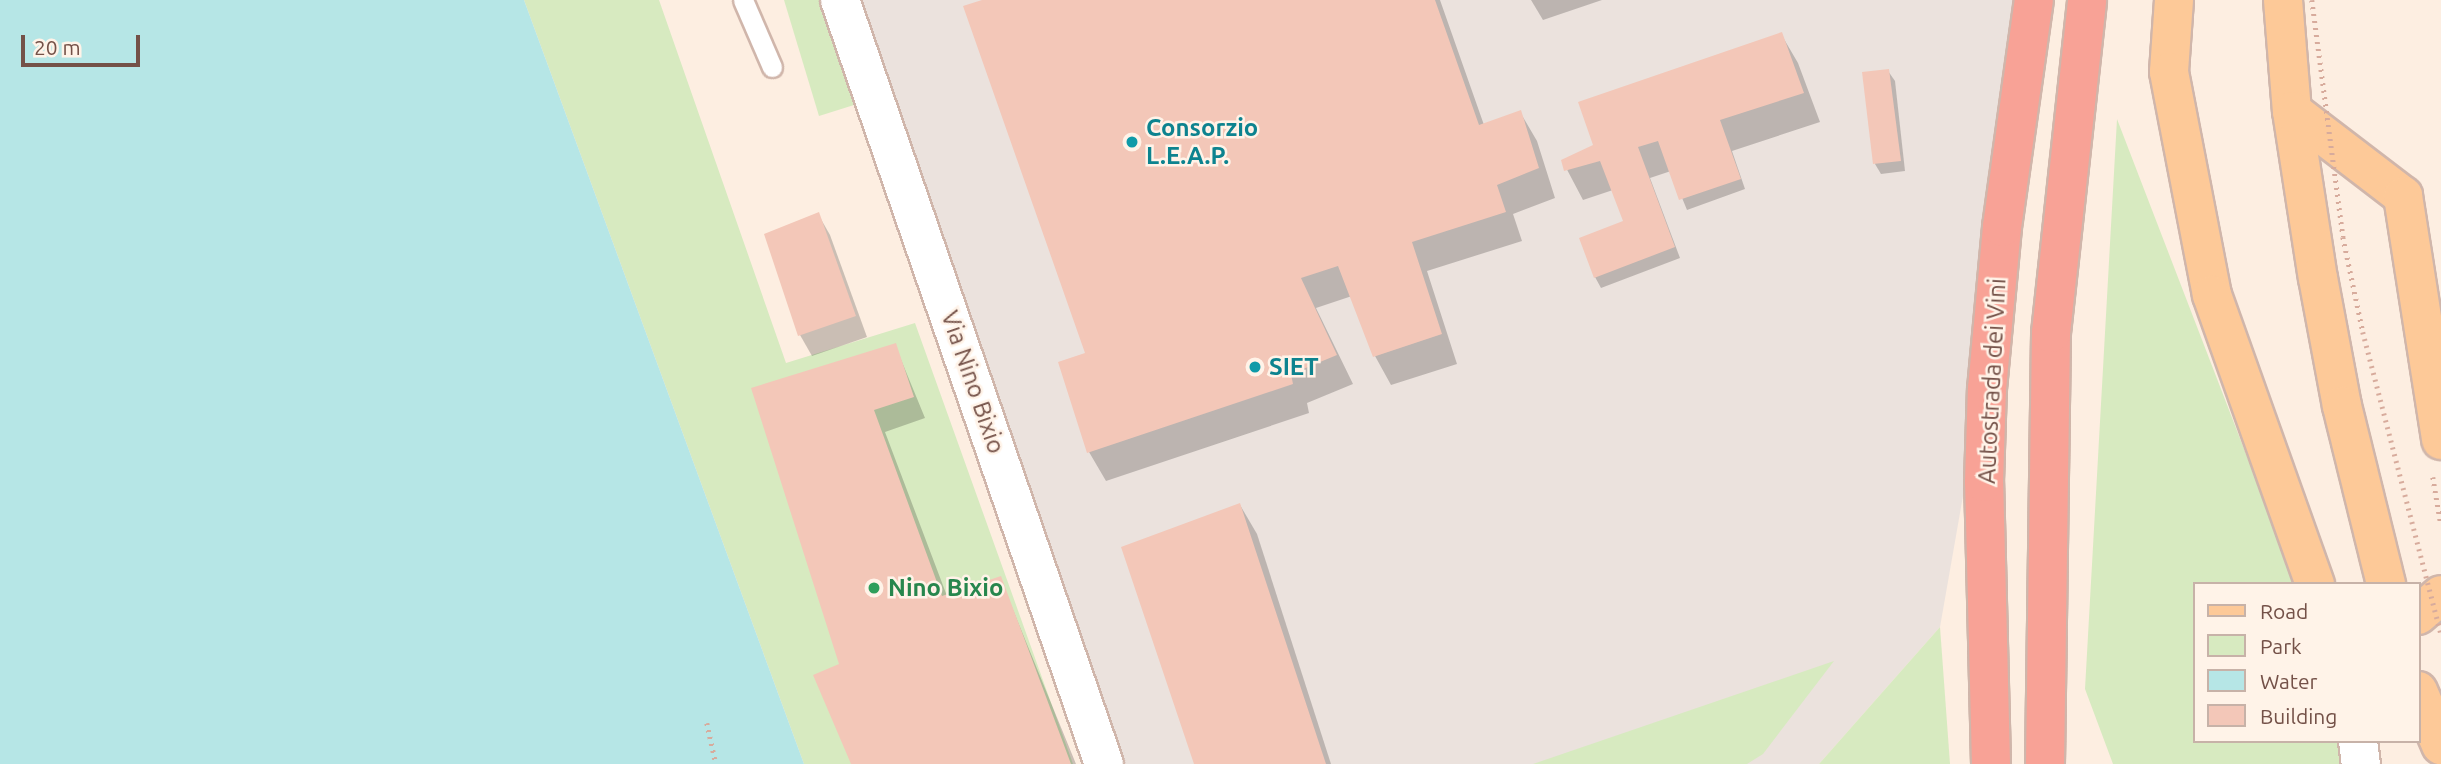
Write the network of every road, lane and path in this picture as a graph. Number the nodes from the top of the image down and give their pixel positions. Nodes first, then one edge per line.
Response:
1 (743, 0) edge
2 (2034, 0) edge
3 (2087, 0) edge
4 (2174, 0) edge
5 (2283, 0) edge
6 (2312, 0) edge
7 (850, 3) edge
8 (772, 67) dead end
9 (2292, 111) junction
10 (2331, 139) junction
11 (2441, 440) edge
12 (2314, 582) edge
13 (2386, 582) edge
14 (2441, 595) edge
15 (2420, 613) edge
16 (2441, 633) edge
17 (2420, 696) edge
18 (707, 723) dead end
19 (2358, 743) edge
20 (2441, 745) edge
21 (716, 764) edge
22 (1104, 764) edge
23 (1992, 764) edge
24 (2045, 764) edge
25 (2361, 764) edge

1 - 8 lane
2 - 23 highway, Autostrada dei Vini
3 - 24 highway
4 - 12 main road
5 - 9 main road
6 - 10 path, bridge
7 - 22 street, Via Nino Bixio
9 - 10 main road
9 - 13 main road
10 - 11 main road
10 - 16 path, bridge
14 - 15 main road
17 - 20 main road
18 - 21 path
19 - 25 street

